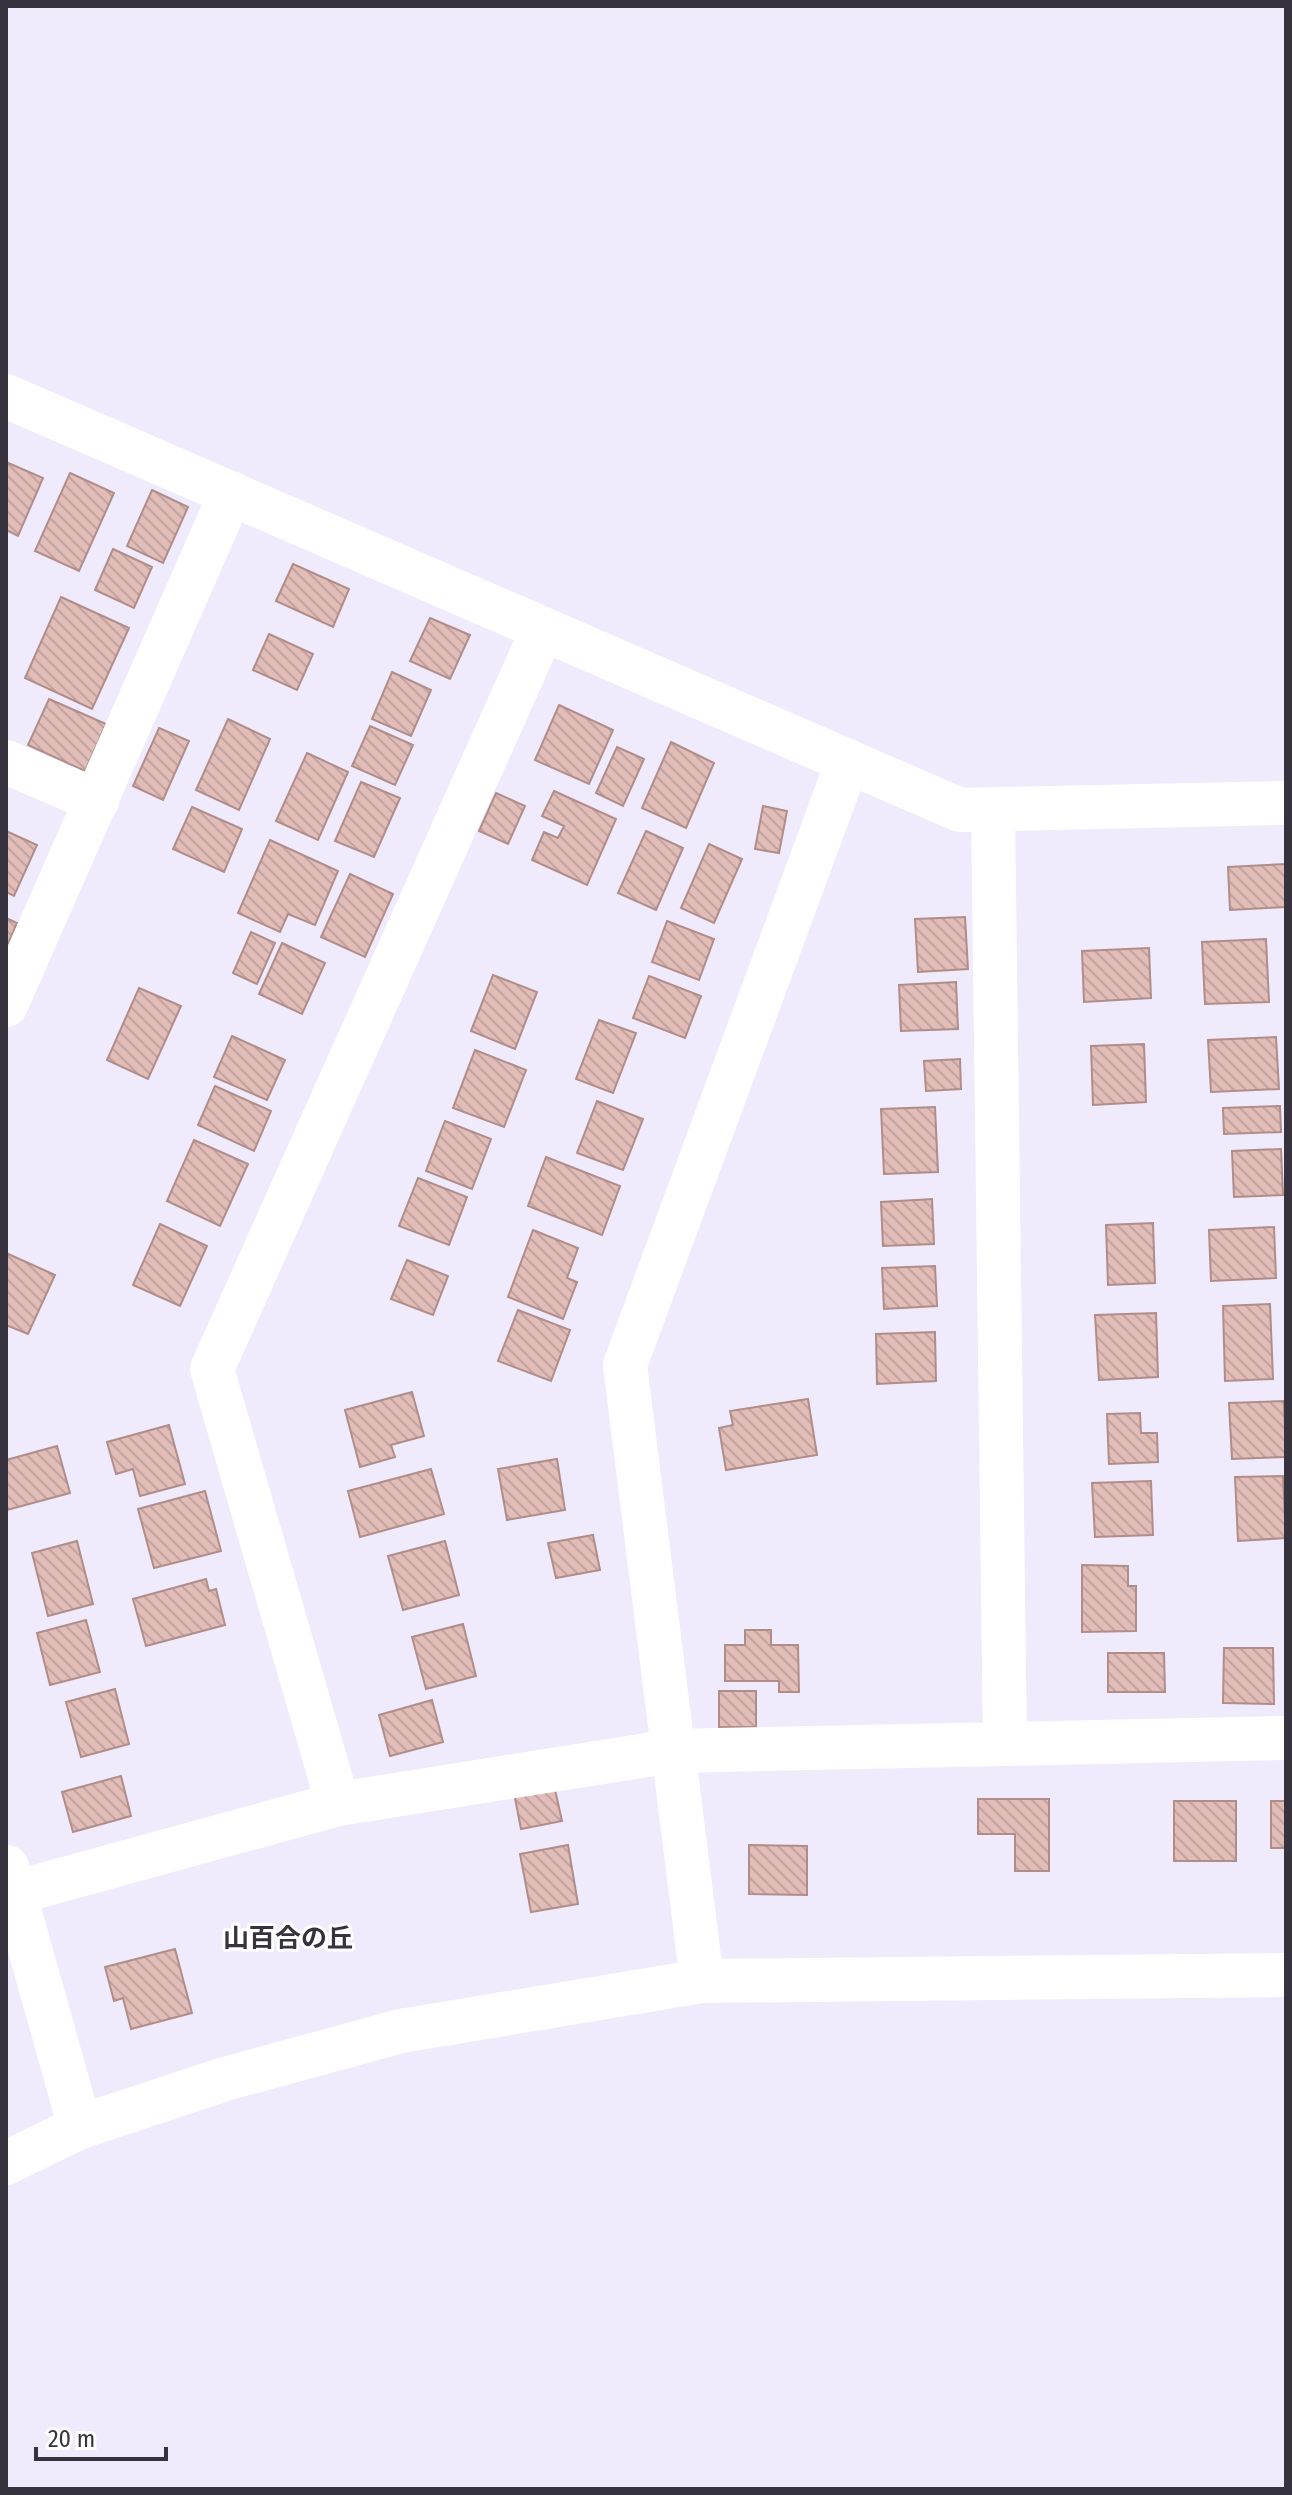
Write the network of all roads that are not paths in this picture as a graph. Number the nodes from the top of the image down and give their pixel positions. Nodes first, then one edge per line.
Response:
1 (6, 396) edge
2 (231, 493) junction
3 (543, 629) junction
4 (848, 761) junction
5 (6, 762) edge
6 (97, 801) junction
7 (1286, 803) edge
8 (993, 809) junction
9 (6, 1005) edge
10 (1286, 1738) edge
11 (1005, 1744) junction
12 (672, 1751) junction
13 (338, 1804) junction
14 (10, 1879) edge
15 (1286, 1975) edge
16 (702, 1981) junction
17 (80, 2127) junction
18 (6, 2163) edge

1 - 2 street
2 - 3 street
2 - 6 street
3 - 4 street
3 - 13 street
4 - 8 street
4 - 12 street
5 - 6 street
6 - 9 street
7 - 8 street
8 - 11 street
10 - 11 street
11 - 12 street
12 - 13 street
12 - 16 street
13 - 14 street
14 - 17 street
15 - 16 street
16 - 17 street
17 - 18 street

